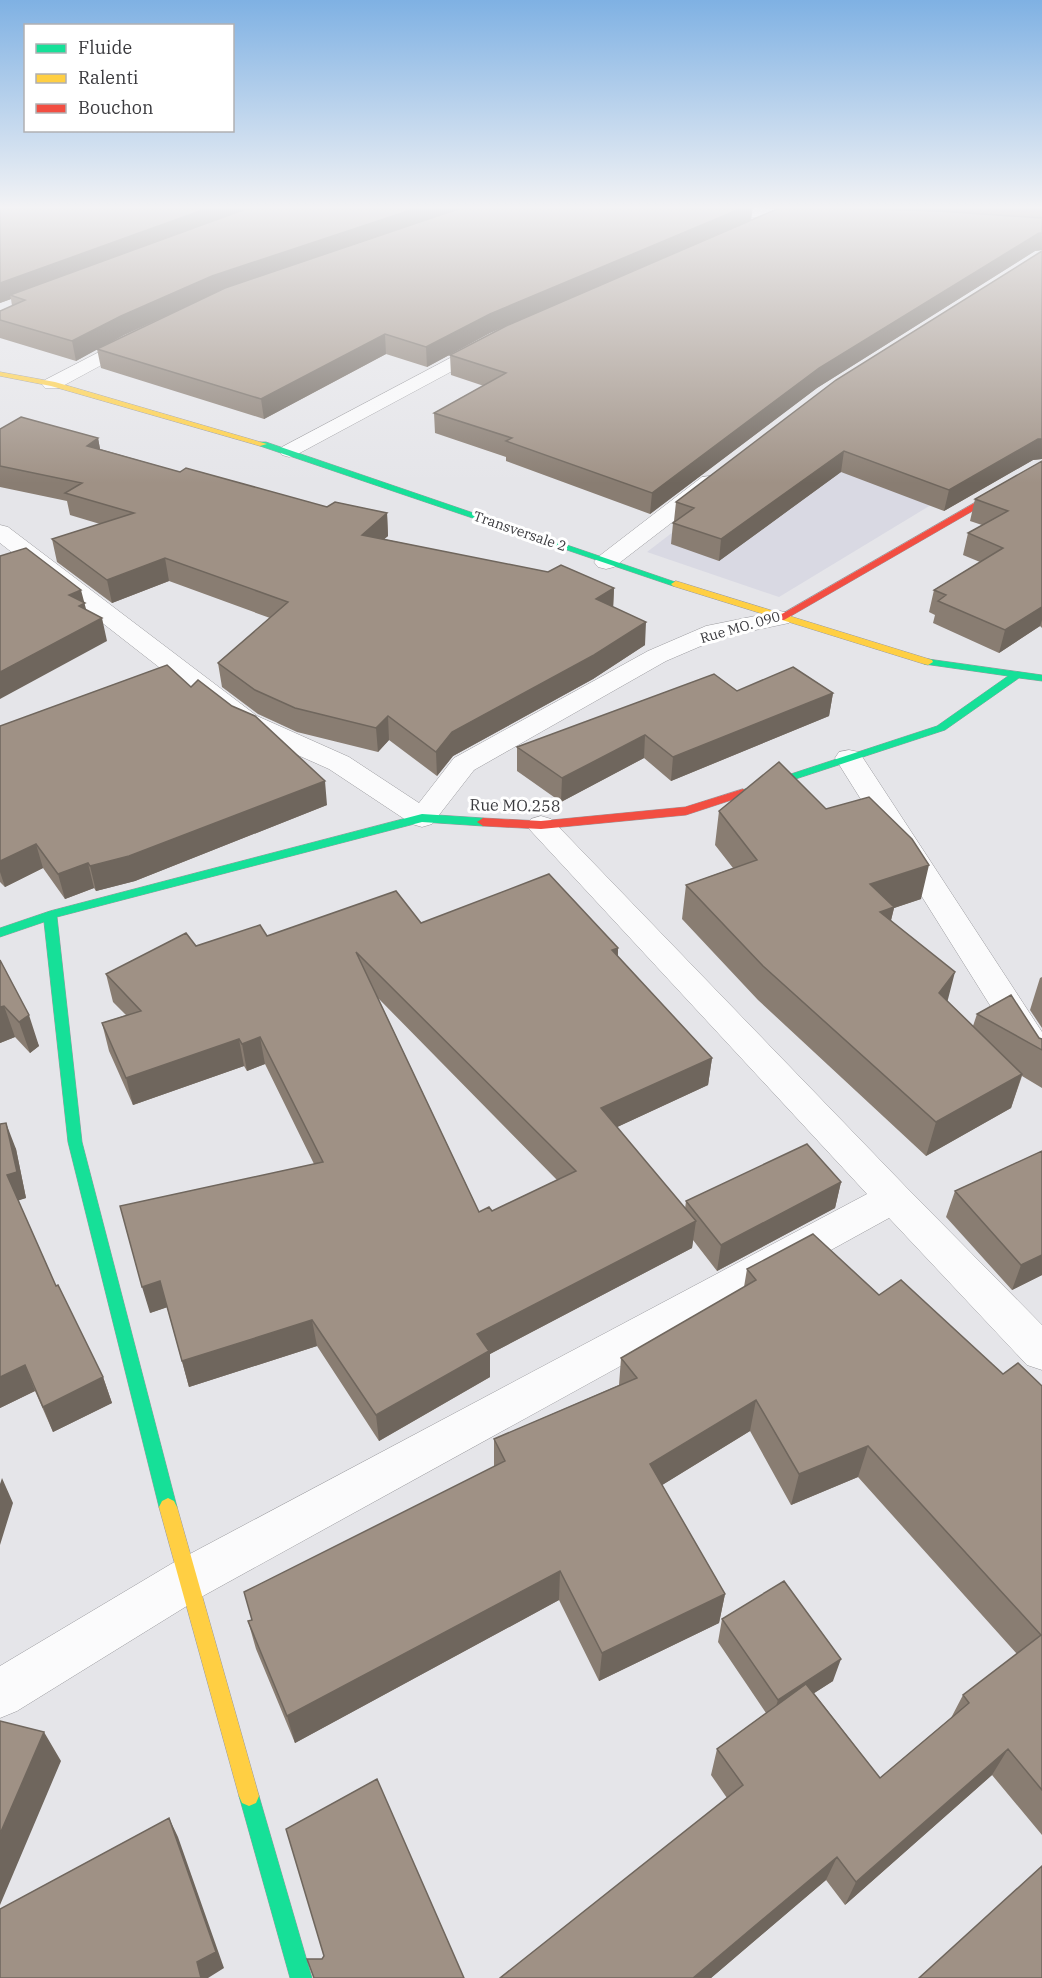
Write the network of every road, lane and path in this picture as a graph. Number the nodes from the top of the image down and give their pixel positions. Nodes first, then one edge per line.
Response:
1 (152, 332) edge
2 (509, 334) edge
3 (2, 375) edge
4 (52, 384) junction
5 (289, 451) junction
6 (730, 467) edge
7 (1042, 467) edge
8 (0, 532) edge
9 (606, 562) junction
10 (780, 618) junction
11 (1015, 676) junction
12 (1042, 678) edge
13 (849, 758) junction
14 (422, 818) junction
15 (541, 825) junction
16 (50, 915) junction
17 (0, 933) edge
18 (1042, 1060) edge
19 (893, 1198) junction
20 (1036, 1335) edge
21 (187, 1580) junction
22 (0, 1694) edge
23 (301, 1978) edge

1 - 4 street
2 - 5 street
3 - 4 street, Transversale 2
4 - 5 street, Transversale 2
5 - 9 street, Transversale 2
6 - 9 street
7 - 10 street, Rue MO. 090
8 - 14 street
9 - 10 street, Transversale 2
10 - 11 street, Transversale 2
10 - 14 street, Rue MO. 090
11 - 12 street, Transversale 2
11 - 13 street, Rue MO.258
13 - 15 street, Rue MO.258
13 - 18 street
14 - 15 street, Rue MO.258
14 - 16 street, Rue MO.258
15 - 19 street
16 - 17 street, Rue MO.258
16 - 21 street
19 - 20 street
19 - 21 street
21 - 22 street
21 - 23 street

